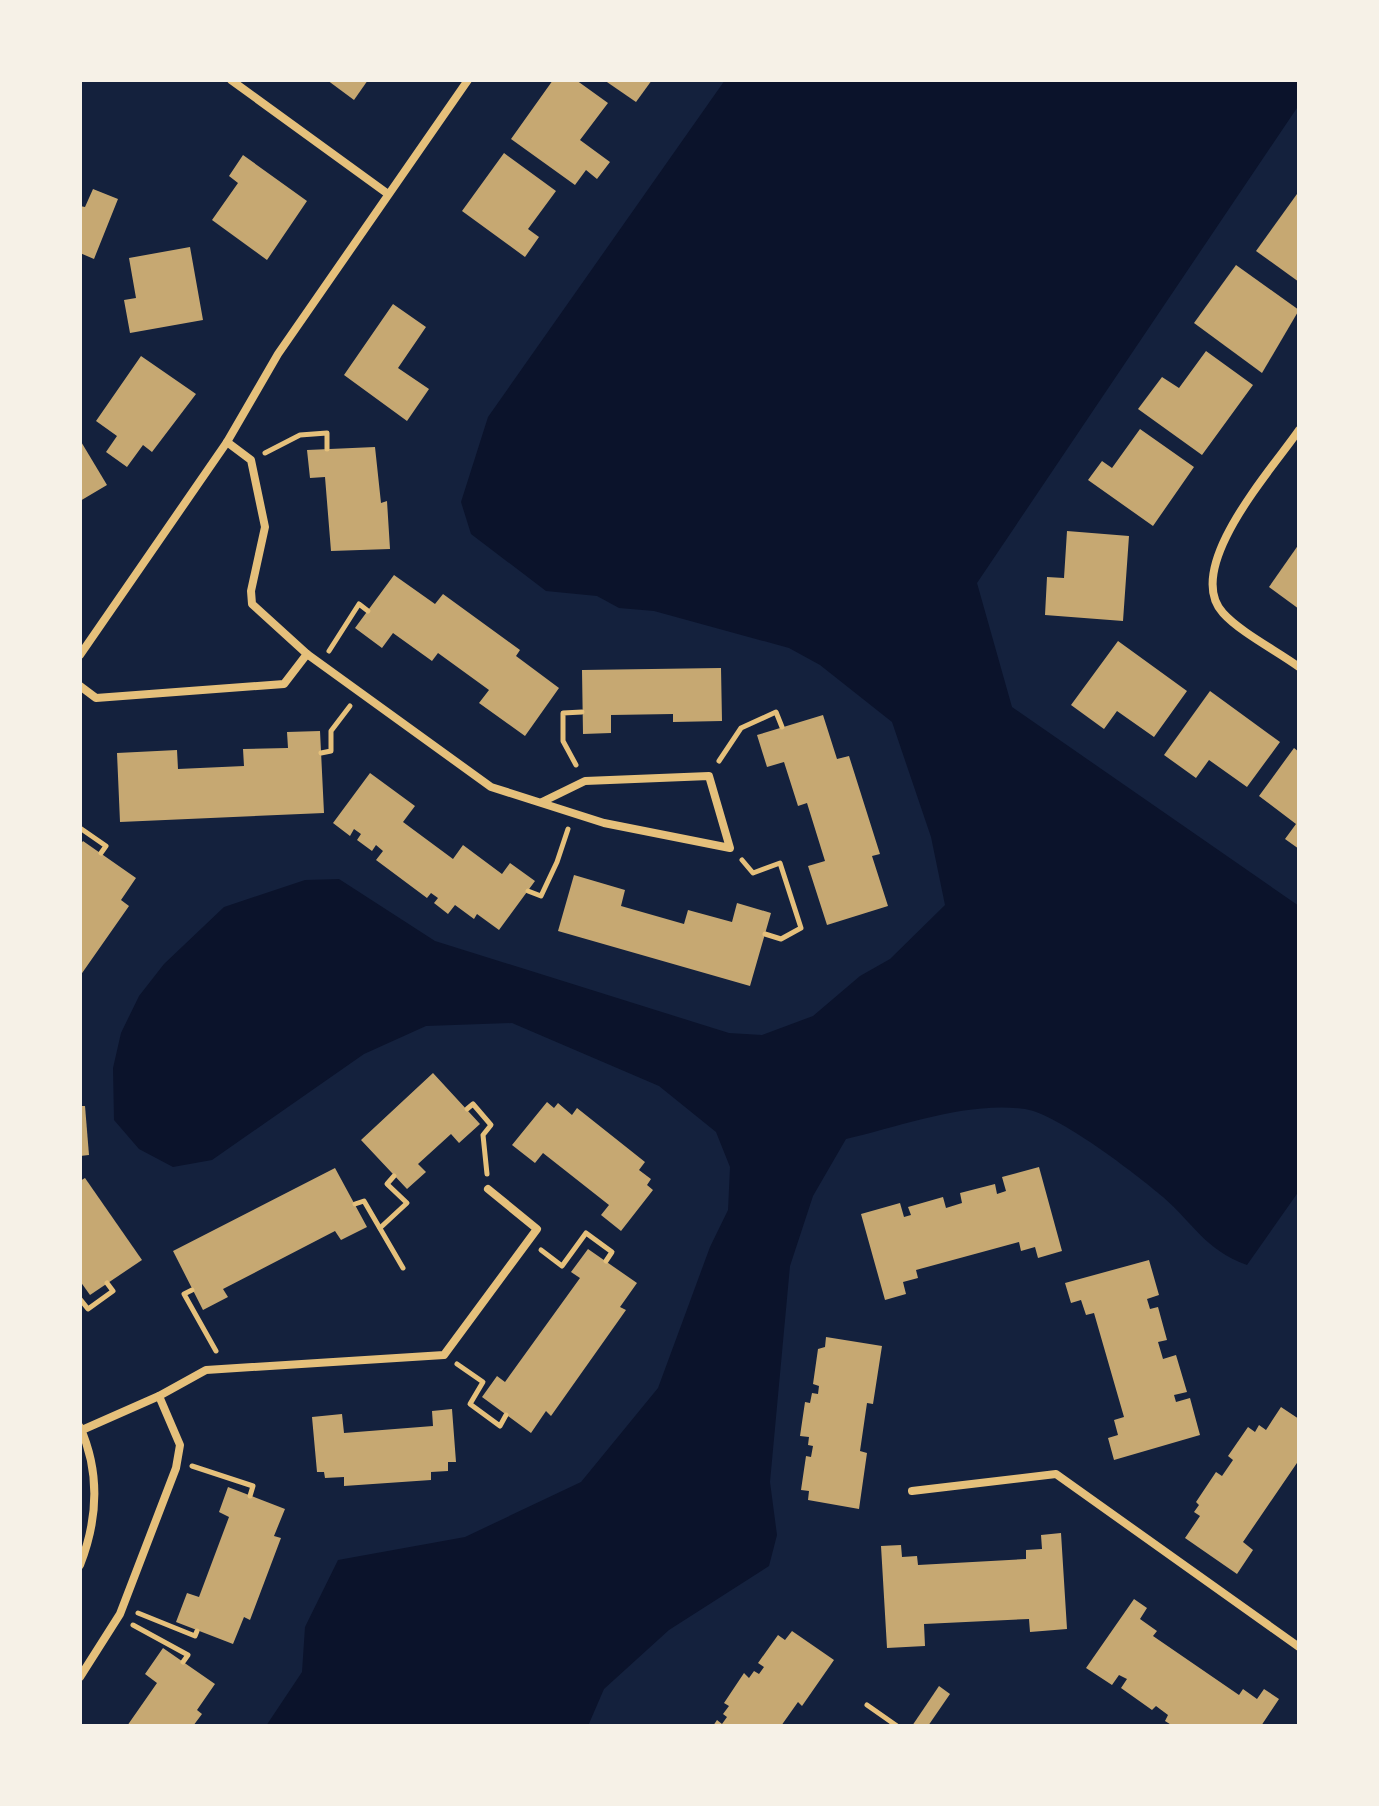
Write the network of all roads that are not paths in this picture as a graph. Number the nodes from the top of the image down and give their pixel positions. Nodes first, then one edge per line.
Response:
1 (231, 80) edge
2 (468, 80) edge
3 (388, 194) junction
4 (1299, 430) edge
5 (227, 442) junction
6 (307, 654) junction
7 (80, 655) edge
8 (1299, 667) edge
9 (80, 686) edge
10 (542, 802) junction
11 (488, 1189) road end
12 (159, 1396) junction
13 (81, 1428) edge
14 (912, 1491) dead end
15 (80, 1565) edge
16 (1299, 1647) edge
17 (80, 1677) edge

1 - 3 street
2 - 3 street
3 - 5 street
4 - 8 street
5 - 6 street
5 - 7 street
6 - 9 street
6 - 10 street
10 - 10 street
11 - 12 street
12 - 13 street
12 - 17 street
13 - 15 street
14 - 16 street

